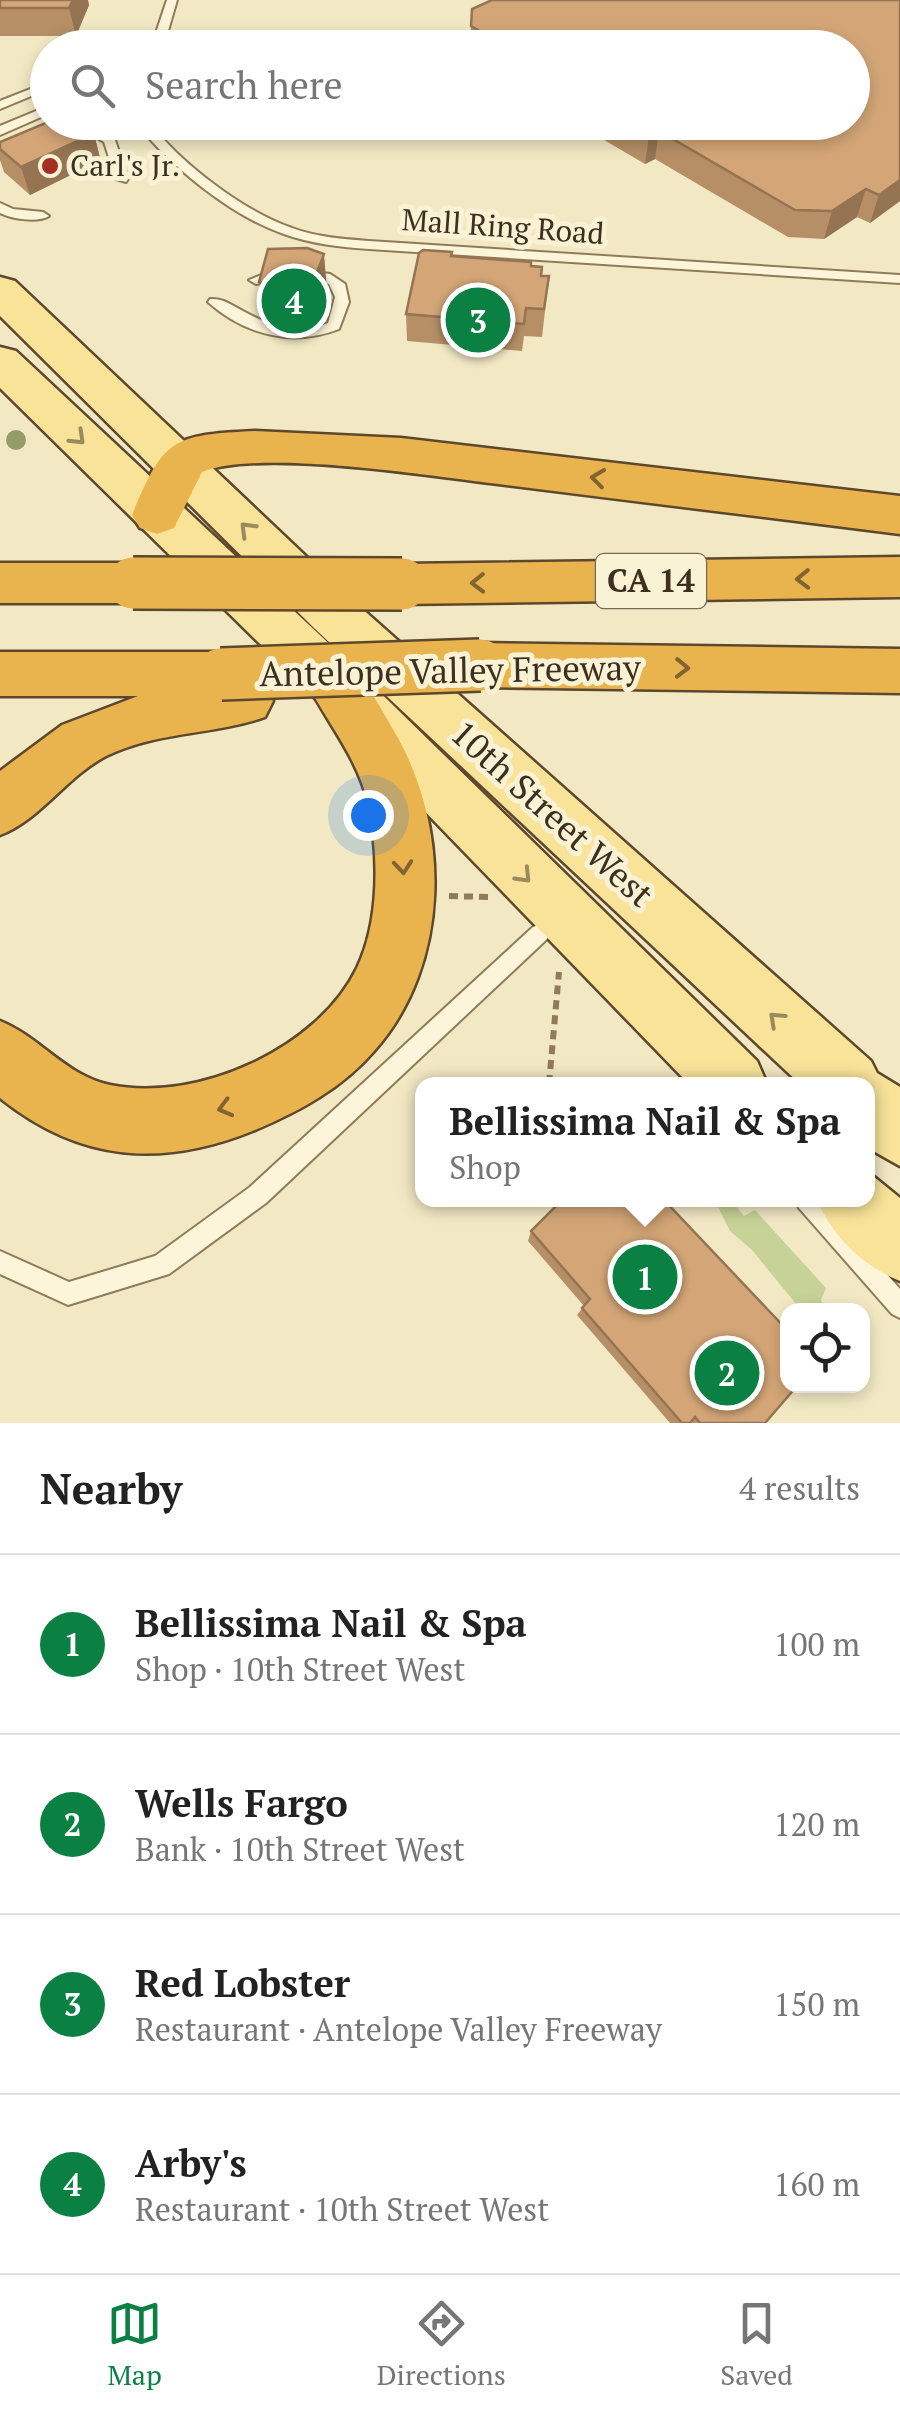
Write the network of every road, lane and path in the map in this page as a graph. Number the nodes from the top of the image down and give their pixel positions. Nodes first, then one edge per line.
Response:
1 (172, 0) edge
2 (163, 30) edge
3 (30, 93) edge
4 (0, 106) edge
5 (30, 117) edge
6 (0, 131) edge
7 (109, 140) edge
8 (153, 140) edge
9 (122, 179) dead end
10 (0, 207) edge
11 (43, 216) dead end
12 (900, 279) edge
13 (256, 280) edge
14 (0, 291) edge
15 (216, 302) dead end
16 (3, 368) edge
17 (180, 463) junction
18 (157, 514) junction
19 (900, 515) edge
20 (900, 577) edge
21 (0, 583) edge
22 (900, 671) edge
23 (0, 674) edge
24 (333, 681) junction
25 (234, 688) junction
26 (0, 809) edge
27 (540, 933) dead end
28 (561, 954) dead end
29 (626, 980) junction
30 (0, 1053) edge
31 (550, 1077) edge
32 (704, 1077) edge
33 (727, 1077) edge
34 (840, 1077) edge
35 (875, 1109) edge
36 (900, 1132) edge
37 (813, 1207) edge
38 (859, 1207) edge
39 (900, 1246) edge
40 (0, 1262) edge
41 (900, 1306) edge

1 - 2 lane
3 - 4 lane
5 - 6 lane
7 - 9 lane
8 - 12 lane, Mall Ring Road
10 - 11 lane
13 - 15 lane
14 - 17 main road, 10th Street West
16 -> 18 main road, 10th Street West
17 - 18 highway
19 -> 17 highway
34 -> 17 main road, 10th Street West
18 - 24 main road, 10th Street West
20 -> 21 highway, CA 14, bridge
25 -> 22 highway, Antelope Valley Freeway, bridge
23 - 25 highway, Antelope Valley Freeway
24 -> 29 main road, 10th Street West
24 -> 30 highway
25 - 26 highway
27 - 40 lane
28 - 31 path
29 - 32 lane
29 - 33 main road, 10th Street West
35 - 36 main road
37 - 41 lane
38 - 39 main road

